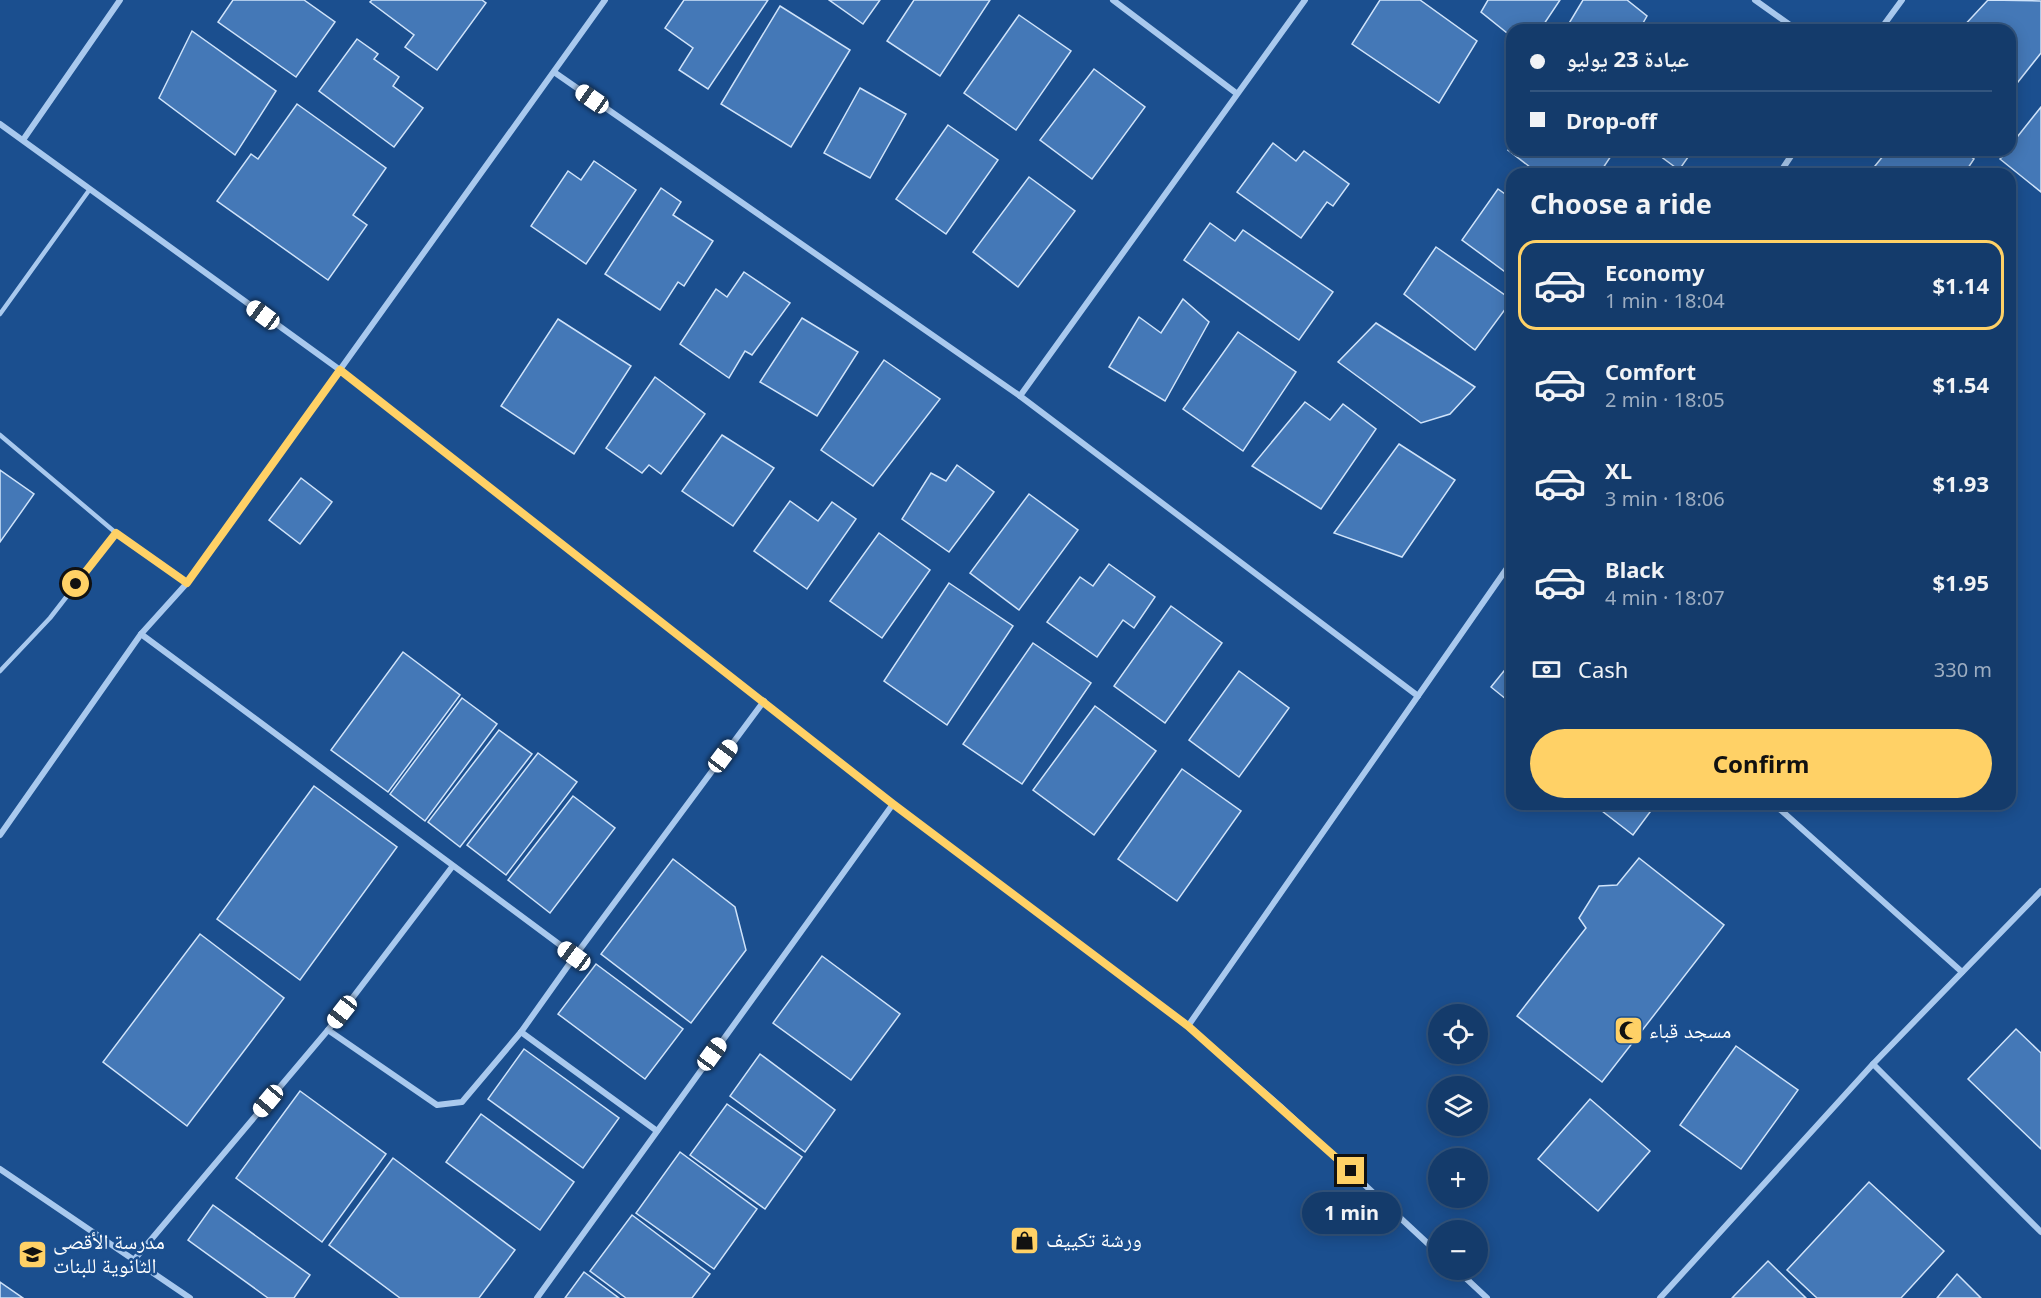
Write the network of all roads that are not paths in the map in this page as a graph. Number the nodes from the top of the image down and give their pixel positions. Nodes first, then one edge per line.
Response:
1 (120, 0) edge
2 (605, 0) edge
3 (1113, 0) edge
4 (1305, 0) edge
5 (1755, 0) edge
6 (1902, 0) edge
7 (1789, 24) edge
8 (1884, 24) edge
9 (554, 72) junction
10 (1236, 93) junction
11 (0, 124) edge
12 (23, 140) junction
13 (90, 189) junction
14 (0, 314) edge
15 (340, 370) junction
16 (1020, 396) junction
17 (0, 435) edge
18 (116, 533) junction
19 (1505, 572) edge
20 (187, 583) junction
21 (141, 634) junction
22 (0, 671) edge
23 (1418, 696) junction
24 (764, 701) junction
25 (893, 804) junction
26 (1781, 810) edge
27 (0, 835) edge
28 (452, 867) junction
29 (2041, 891) edge
30 (574, 956) junction
31 (1962, 972) junction
32 (1188, 1026) junction
33 (328, 1030) junction
34 (521, 1032) junction
35 (1873, 1064) junction
36 (657, 1131) junction
37 (0, 1169) edge
38 (2041, 1232) edge
39 (1428, 1244) edge
40 (134, 1261) junction
41 (1468, 1280) edge
42 (190, 1298) edge
43 (537, 1298) edge
44 (1487, 1298) edge
45 (1660, 1298) edge

1 - 12 street
2 - 9 street
3 - 10 street
4 - 10 street
5 - 7 street
6 - 8 street
9 - 15 street
9 - 16 street
10 - 16 street
11 - 12 street
12 - 13 street
13 - 14 lane
13 - 15 street
15 - 20 street
15 - 24 street
16 - 23 street
17 - 18 lane
18 - 20 lane
18 - 22 lane
19 - 23 street
20 - 21 street
21 - 27 street
21 - 28 street
23 - 32 street
24 - 25 street
24 - 30 street
25 - 32 street
25 - 36 street
26 - 31 street
28 - 30 street
28 - 33 street
29 - 31 street
30 - 34 street
31 - 35 street
32 - 39 street
33 - 34 street
33 - 40 street
34 - 36 street
35 - 38 street
35 - 45 street
36 - 43 street
37 - 40 street
40 - 42 street
41 - 44 street

